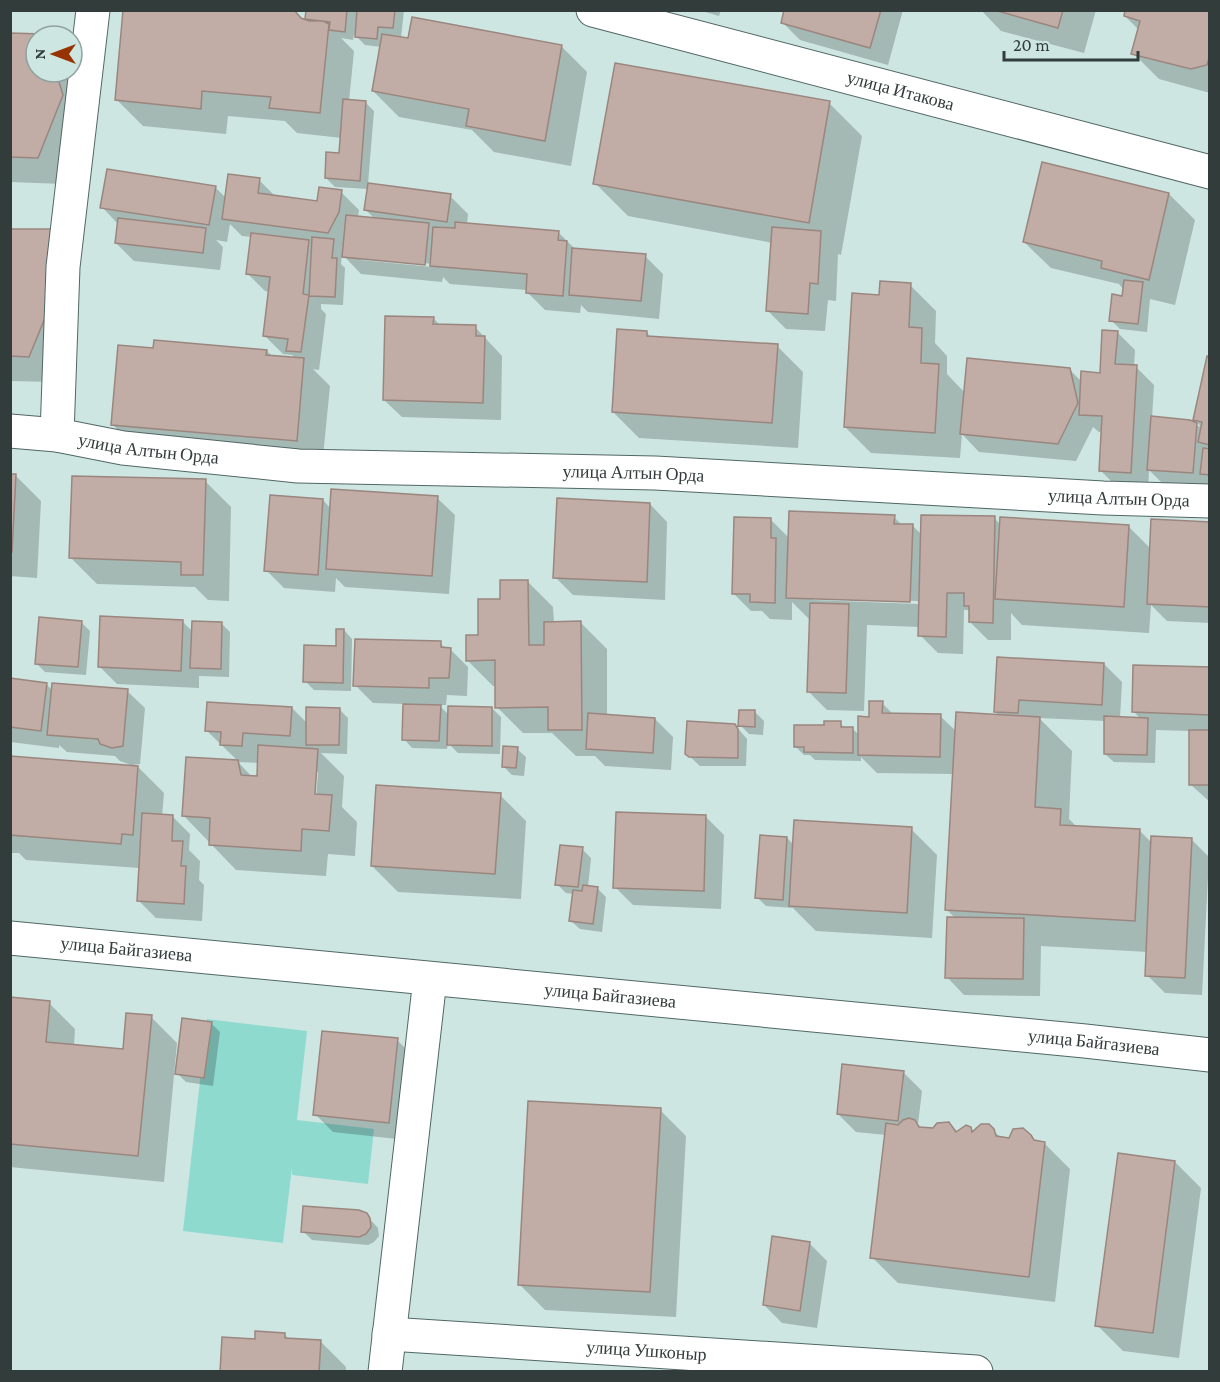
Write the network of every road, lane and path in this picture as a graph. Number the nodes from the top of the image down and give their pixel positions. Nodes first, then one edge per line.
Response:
1 (93, 10) edge
2 (593, 10) edge
3 (1209, 172) edge
4 (10, 431) edge
5 (57, 435) junction
6 (1209, 501) edge
7 (10, 938) edge
8 (430, 979) junction
9 (1209, 1055) edge
10 (389, 1334) junction
11 (385, 1371) edge
12 (976, 1371) edge

1 - 5 street, улица Алтын Орда
2 - 3 street, улица Итакова
4 - 5 street, улица Алтын Орда
5 - 6 street, улица Алтын Орда
7 - 8 street, улица Байгазиева
8 - 9 street, улица Байгазиева
8 - 10 street
10 - 11 street
10 - 12 street, улица Ушконыр

